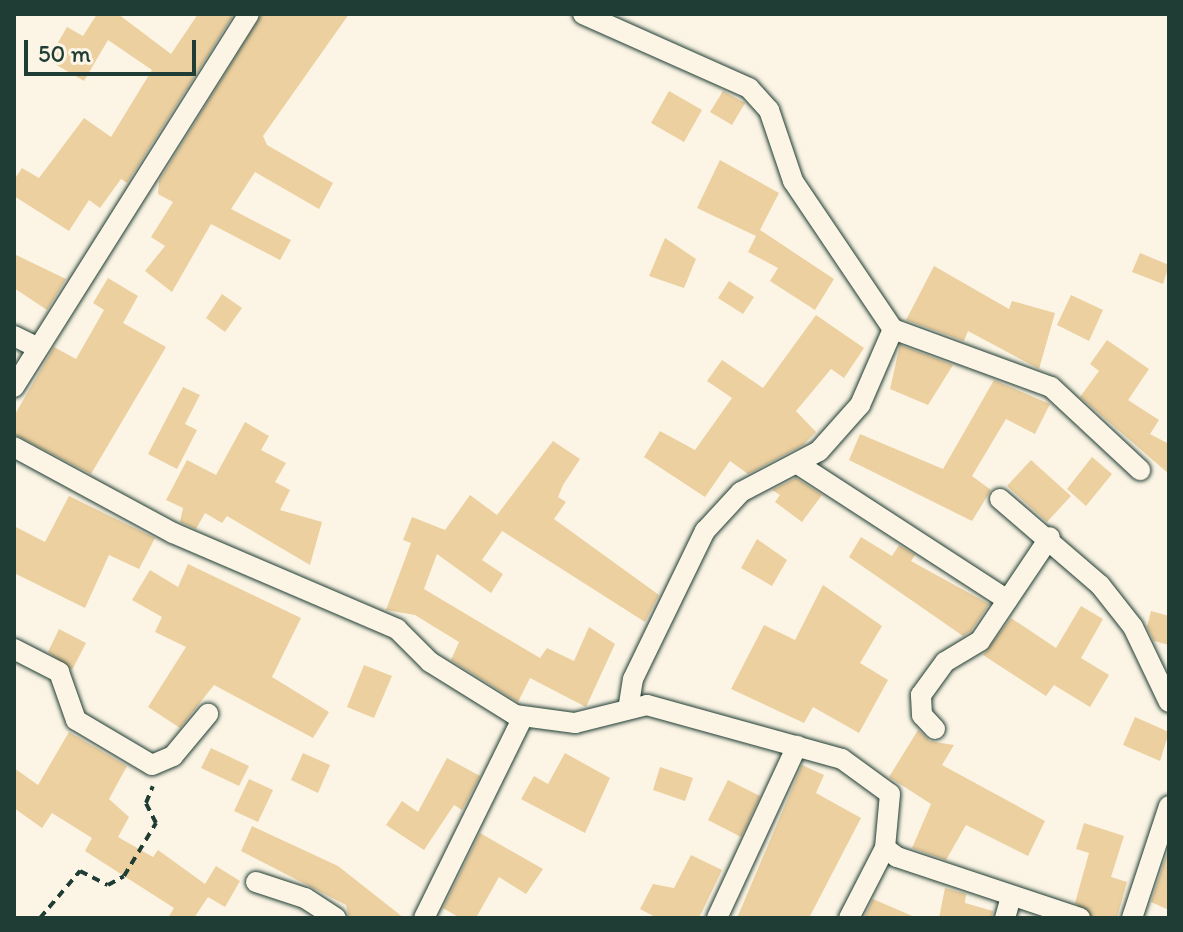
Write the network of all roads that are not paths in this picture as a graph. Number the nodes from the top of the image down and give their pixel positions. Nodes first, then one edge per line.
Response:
1 (249, 14) edge
2 (583, 14) edge
3 (893, 329) junction
4 (14, 336) edge
5 (37, 347) junction
6 (14, 387) edge
7 (14, 447) edge
8 (801, 466) junction
9 (1140, 470) dead end
10 (1000, 499) dead end
11 (1050, 537) junction
12 (1007, 600) junction
13 (14, 649) edge
14 (1169, 702) edge
15 (629, 704) junction
16 (208, 714) dead end
17 (523, 717) junction
18 (935, 729) dead end
19 (797, 746) junction
20 (1169, 806) edge
21 (885, 848) junction
22 (256, 882) dead end
23 (1011, 897) junction
24 (336, 918) edge
25 (424, 918) edge
26 (717, 918) edge
27 (849, 918) edge
28 (1005, 918) edge
29 (1080, 918) edge
30 (1132, 918) edge

1 - 5 street
2 - 3 street
3 - 8 street
3 - 9 street
4 - 5 street
5 - 6 street
7 - 17 street
8 - 12 street
8 - 15 street
10 - 11 street
11 - 12 street
11 - 14 street
12 - 18 street
13 - 16 street
15 - 17 street
15 - 19 street
17 - 25 street
19 - 21 street
19 - 26 street
20 - 30 street
21 - 23 street
21 - 27 street
22 - 24 street
23 - 28 street
23 - 29 street

